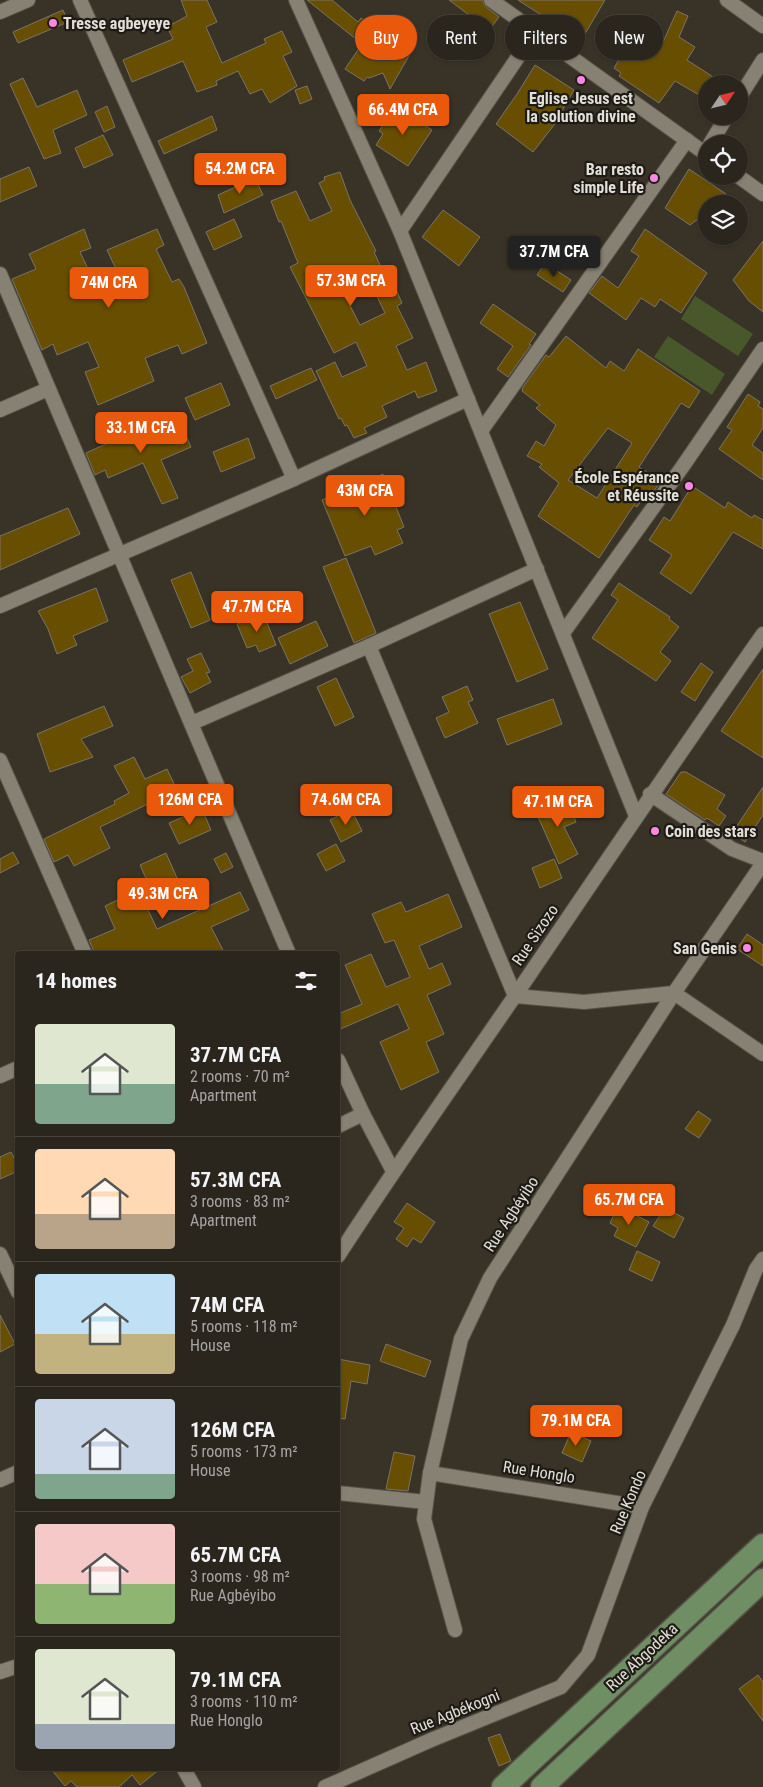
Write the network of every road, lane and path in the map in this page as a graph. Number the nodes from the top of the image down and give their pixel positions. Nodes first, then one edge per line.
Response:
1 (28, 0) edge
2 (80, 0) edge
3 (296, 0) edge
4 (490, 0) edge
5 (726, 0) edge
6 (0, 12) edge
7 (511, 15) edge
8 (763, 26) edge
9 (516, 60) edge
10 (574, 60) edge
11 (763, 60) edge
12 (748, 84) edge
13 (687, 140) junction
14 (698, 146) edge
15 (748, 183) edge
16 (763, 194) edge
17 (400, 231) junction
18 (0, 274) edge
19 (763, 349) edge
20 (48, 389) junction
21 (468, 400) junction
22 (0, 410) edge
23 (481, 430) junction
24 (294, 479) junction
25 (118, 556) junction
26 (537, 569) junction
27 (0, 606) edge
28 (563, 633) junction
29 (763, 634) edge
30 (369, 646) junction
31 (192, 723) junction
32 (0, 760) edge
33 (650, 794) junction
34 (636, 816) junction
35 (763, 862) edge
36 (84, 951) edge
37 (287, 951) edge
38 (674, 993) junction
39 (515, 996) junction
40 (763, 1054) edge
41 (340, 1064) edge
42 (15, 1069) edge
43 (0, 1076) edge
44 (363, 1114) junction
45 (340, 1125) edge
46 (393, 1171) junction
47 (340, 1253) edge
48 (0, 1254) edge
49 (763, 1259) edge
50 (8, 1269) edge
51 (15, 1285) edge
52 (430, 1472) junction
53 (15, 1473) edge
54 (0, 1480) edge
55 (340, 1492) edge
56 (426, 1502) junction
57 (642, 1506) junction
58 (763, 1545) edge
59 (763, 1580) edge
60 (455, 1630) dead end
61 (588, 1655) joint
62 (15, 1667) edge
63 (0, 1672) edge
64 (185, 1771) edge
65 (194, 1787) edge
66 (325, 1787) edge
67 (503, 1787) edge
68 (542, 1787) edge

1 - 6 street
2 - 24 street
3 - 17 street
4 - 7 street
5 - 8 street
9 - 17 street
10 - 13 street
11 - 12 street
13 - 14 street
13 - 23 street
15 - 16 street
17 - 21 street
18 - 20 street
19 - 28 street
20 - 22 street
20 - 25 street
21 - 23 street
21 - 24 street
23 - 26 street
24 - 25 street
25 - 27 street
25 - 31 street
26 - 28 street
26 - 30 street
28 - 34 street
29 - 33 street, Rue Sizozo
30 - 31 street
30 - 39 street
31 - 37 street
32 - 36 street
33 - 34 street, Rue Sizozo
33 - 35 street
34 - 39 street, Rue Sizozo
35 - 38 street, Rue Agbéyibo
38 - 39 street
38 - 40 street
38 - 52 street, Rue Agbéyibo
39 - 46 street, Rue Sizozo
41 - 44 street
42 - 43 street
44 - 45 street
44 - 46 street
46 - 47 street, Rue Sizozo
48 - 50 street
49 - 57 street, Rue Kondo
50 - 51 street
52 - 56 street, Rue Agbéyibo
52 - 57 street, Rue Honglo
53 - 54 street
55 - 56 street
56 - 60 street, Rue Agbéyibo
57 - 61 street, Rue Kondo
58 - 67 main road, Rue Abgodeka
59 - 68 main road, Rue Abgodeka
61 - 66 street, Rue Agbékogni
62 - 63 street
64 - 65 street

